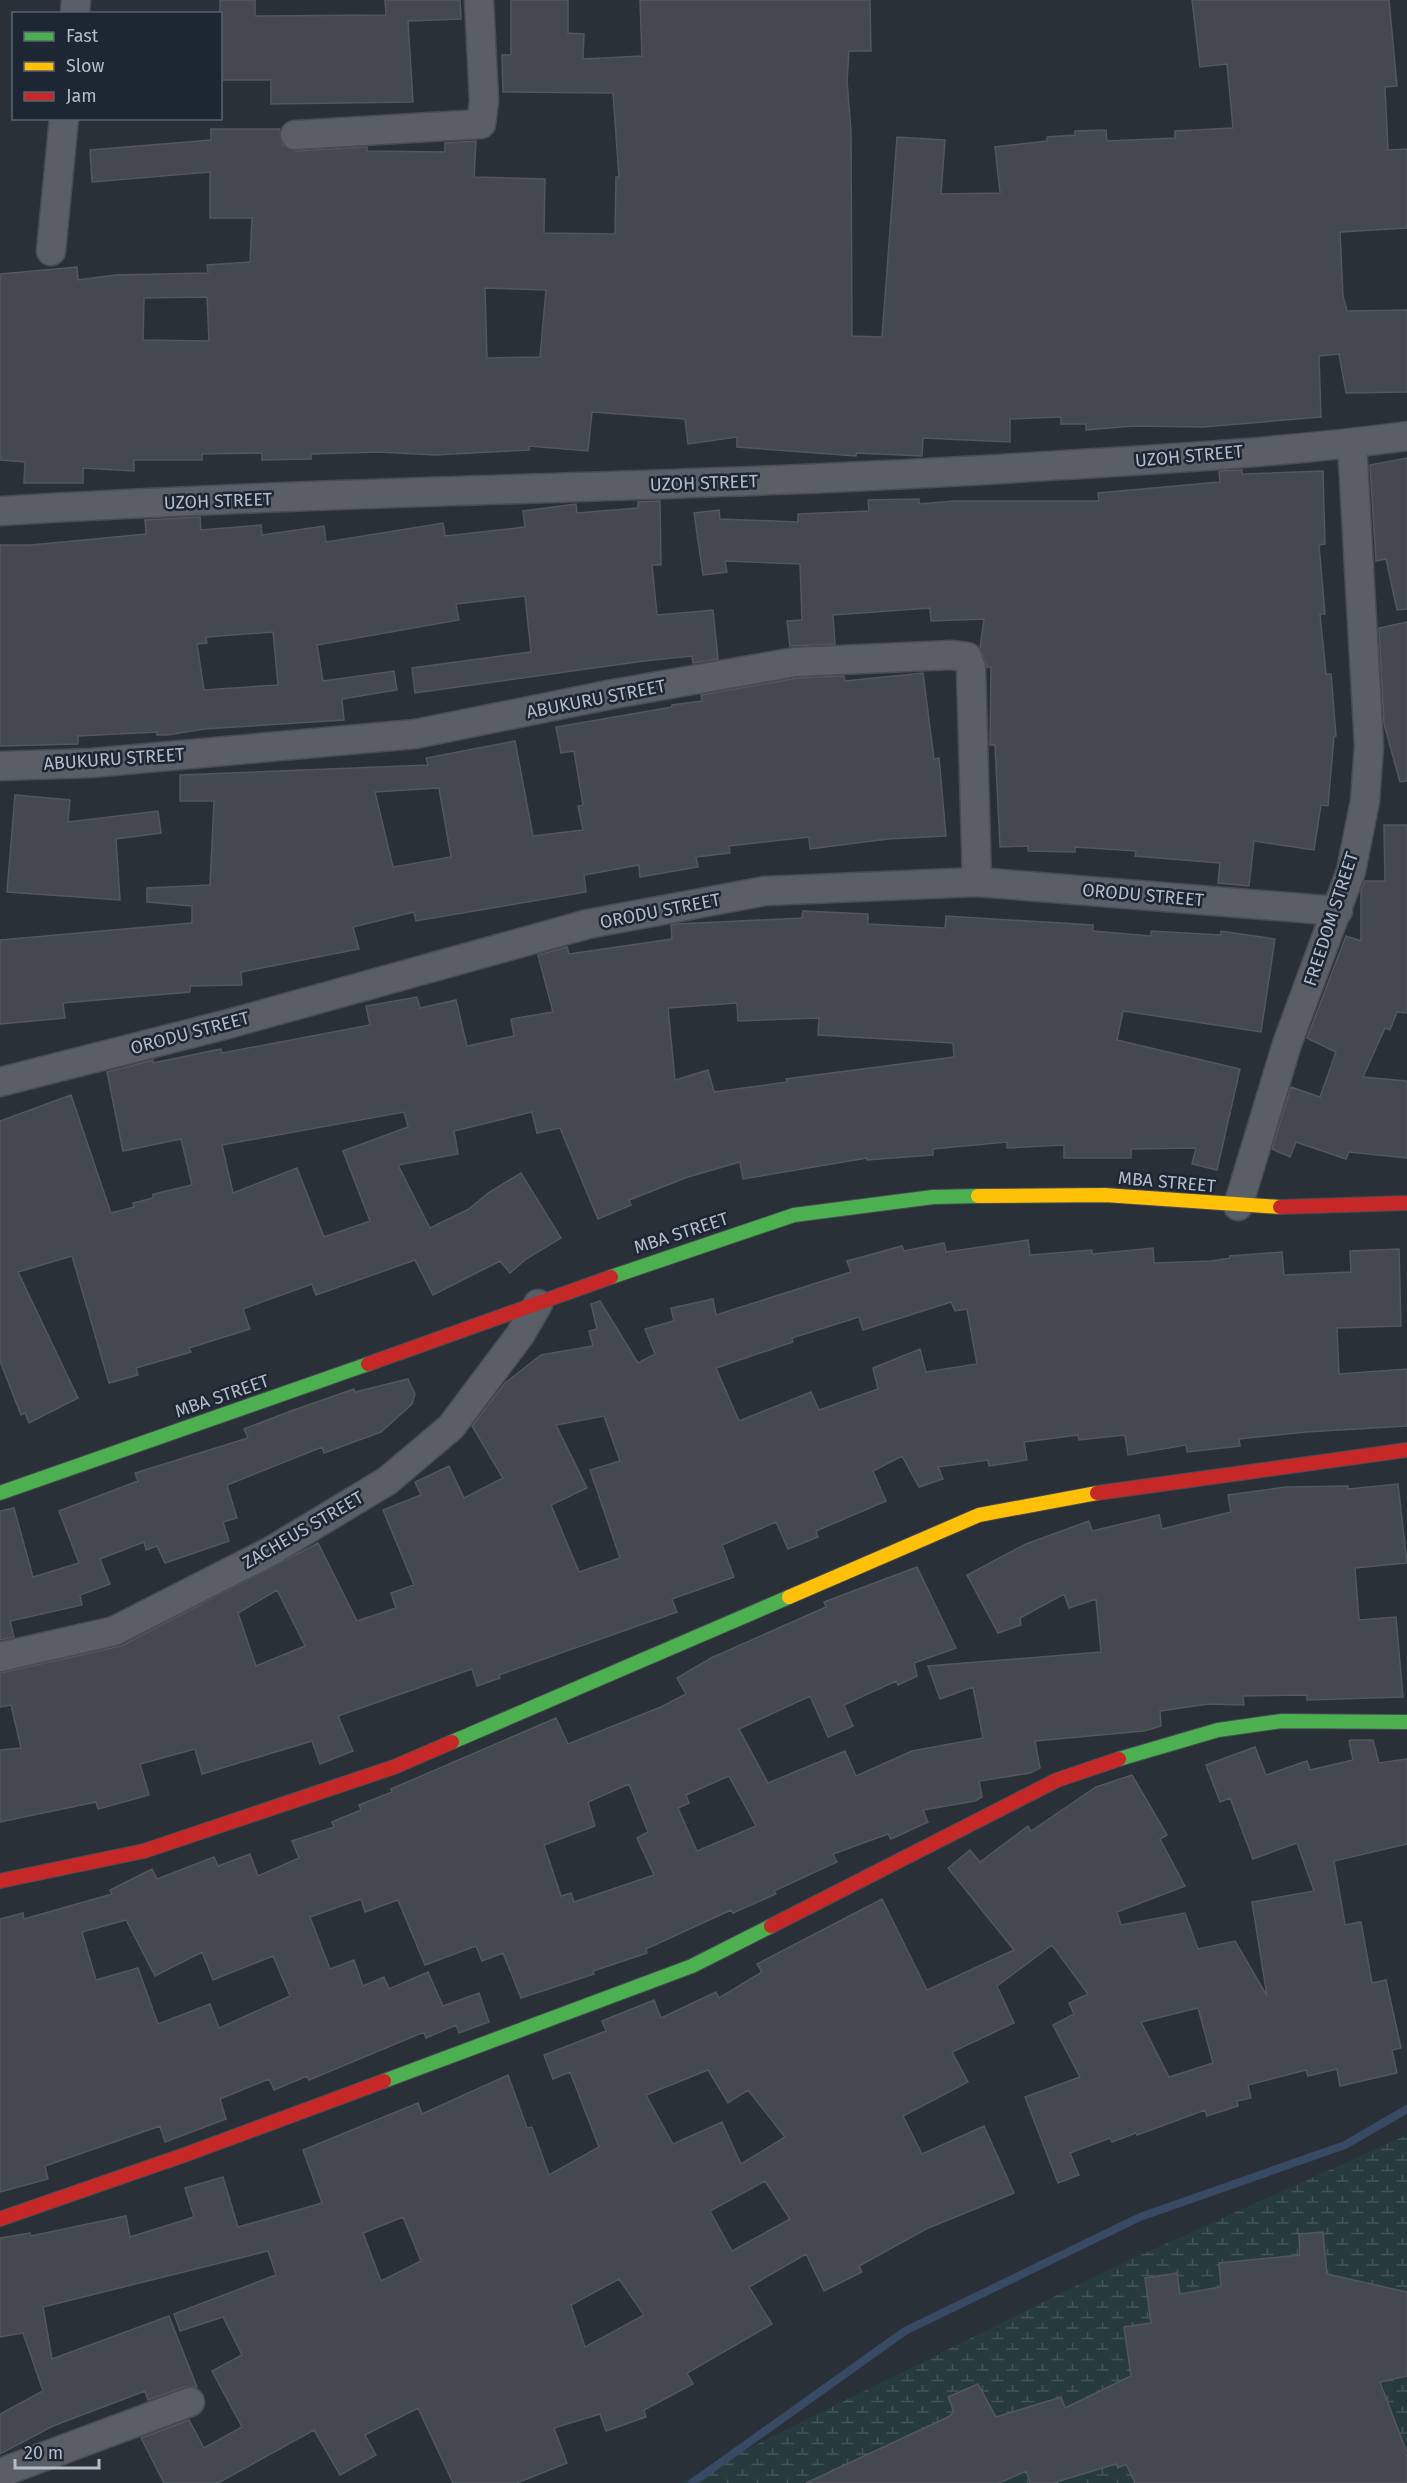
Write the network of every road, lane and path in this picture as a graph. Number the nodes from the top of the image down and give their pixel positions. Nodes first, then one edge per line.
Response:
1 (479, 0) edge
2 (64, 120) edge
3 (295, 135) dead end
4 (51, 251) dead end
5 (1407, 436) edge
6 (1352, 443) junction
7 (0, 511) edge
8 (0, 766) edge
9 (977, 882) junction
10 (1338, 912) junction
11 (0, 1082) edge
12 (1407, 1203) edge
13 (1238, 1206) junction
14 (538, 1304) junction
15 (1407, 1450) edge
16 (0, 1493) edge
17 (0, 1657) edge
18 (1407, 1722) edge
19 (0, 1881) edge
20 (0, 2219) edge
21 (190, 2402) dead end
22 (0, 2474) edge

1 - 3 street
2 - 4 street
5 - 6 street, UZOH STREET
6 - 7 street, UZOH STREET
6 - 10 street, FREEDOM STREET
8 - 9 street, ABUKURU STREET
9 - 10 street, ORODU STREET
9 - 11 street, ORODU STREET
10 - 13 street, FREEDOM STREET
12 - 13 street, MBA STREET
13 - 14 street, MBA STREET
14 - 16 street, MBA STREET
14 - 17 street, ZACHEUS STREET
15 - 19 street
18 - 20 street
21 - 22 street

